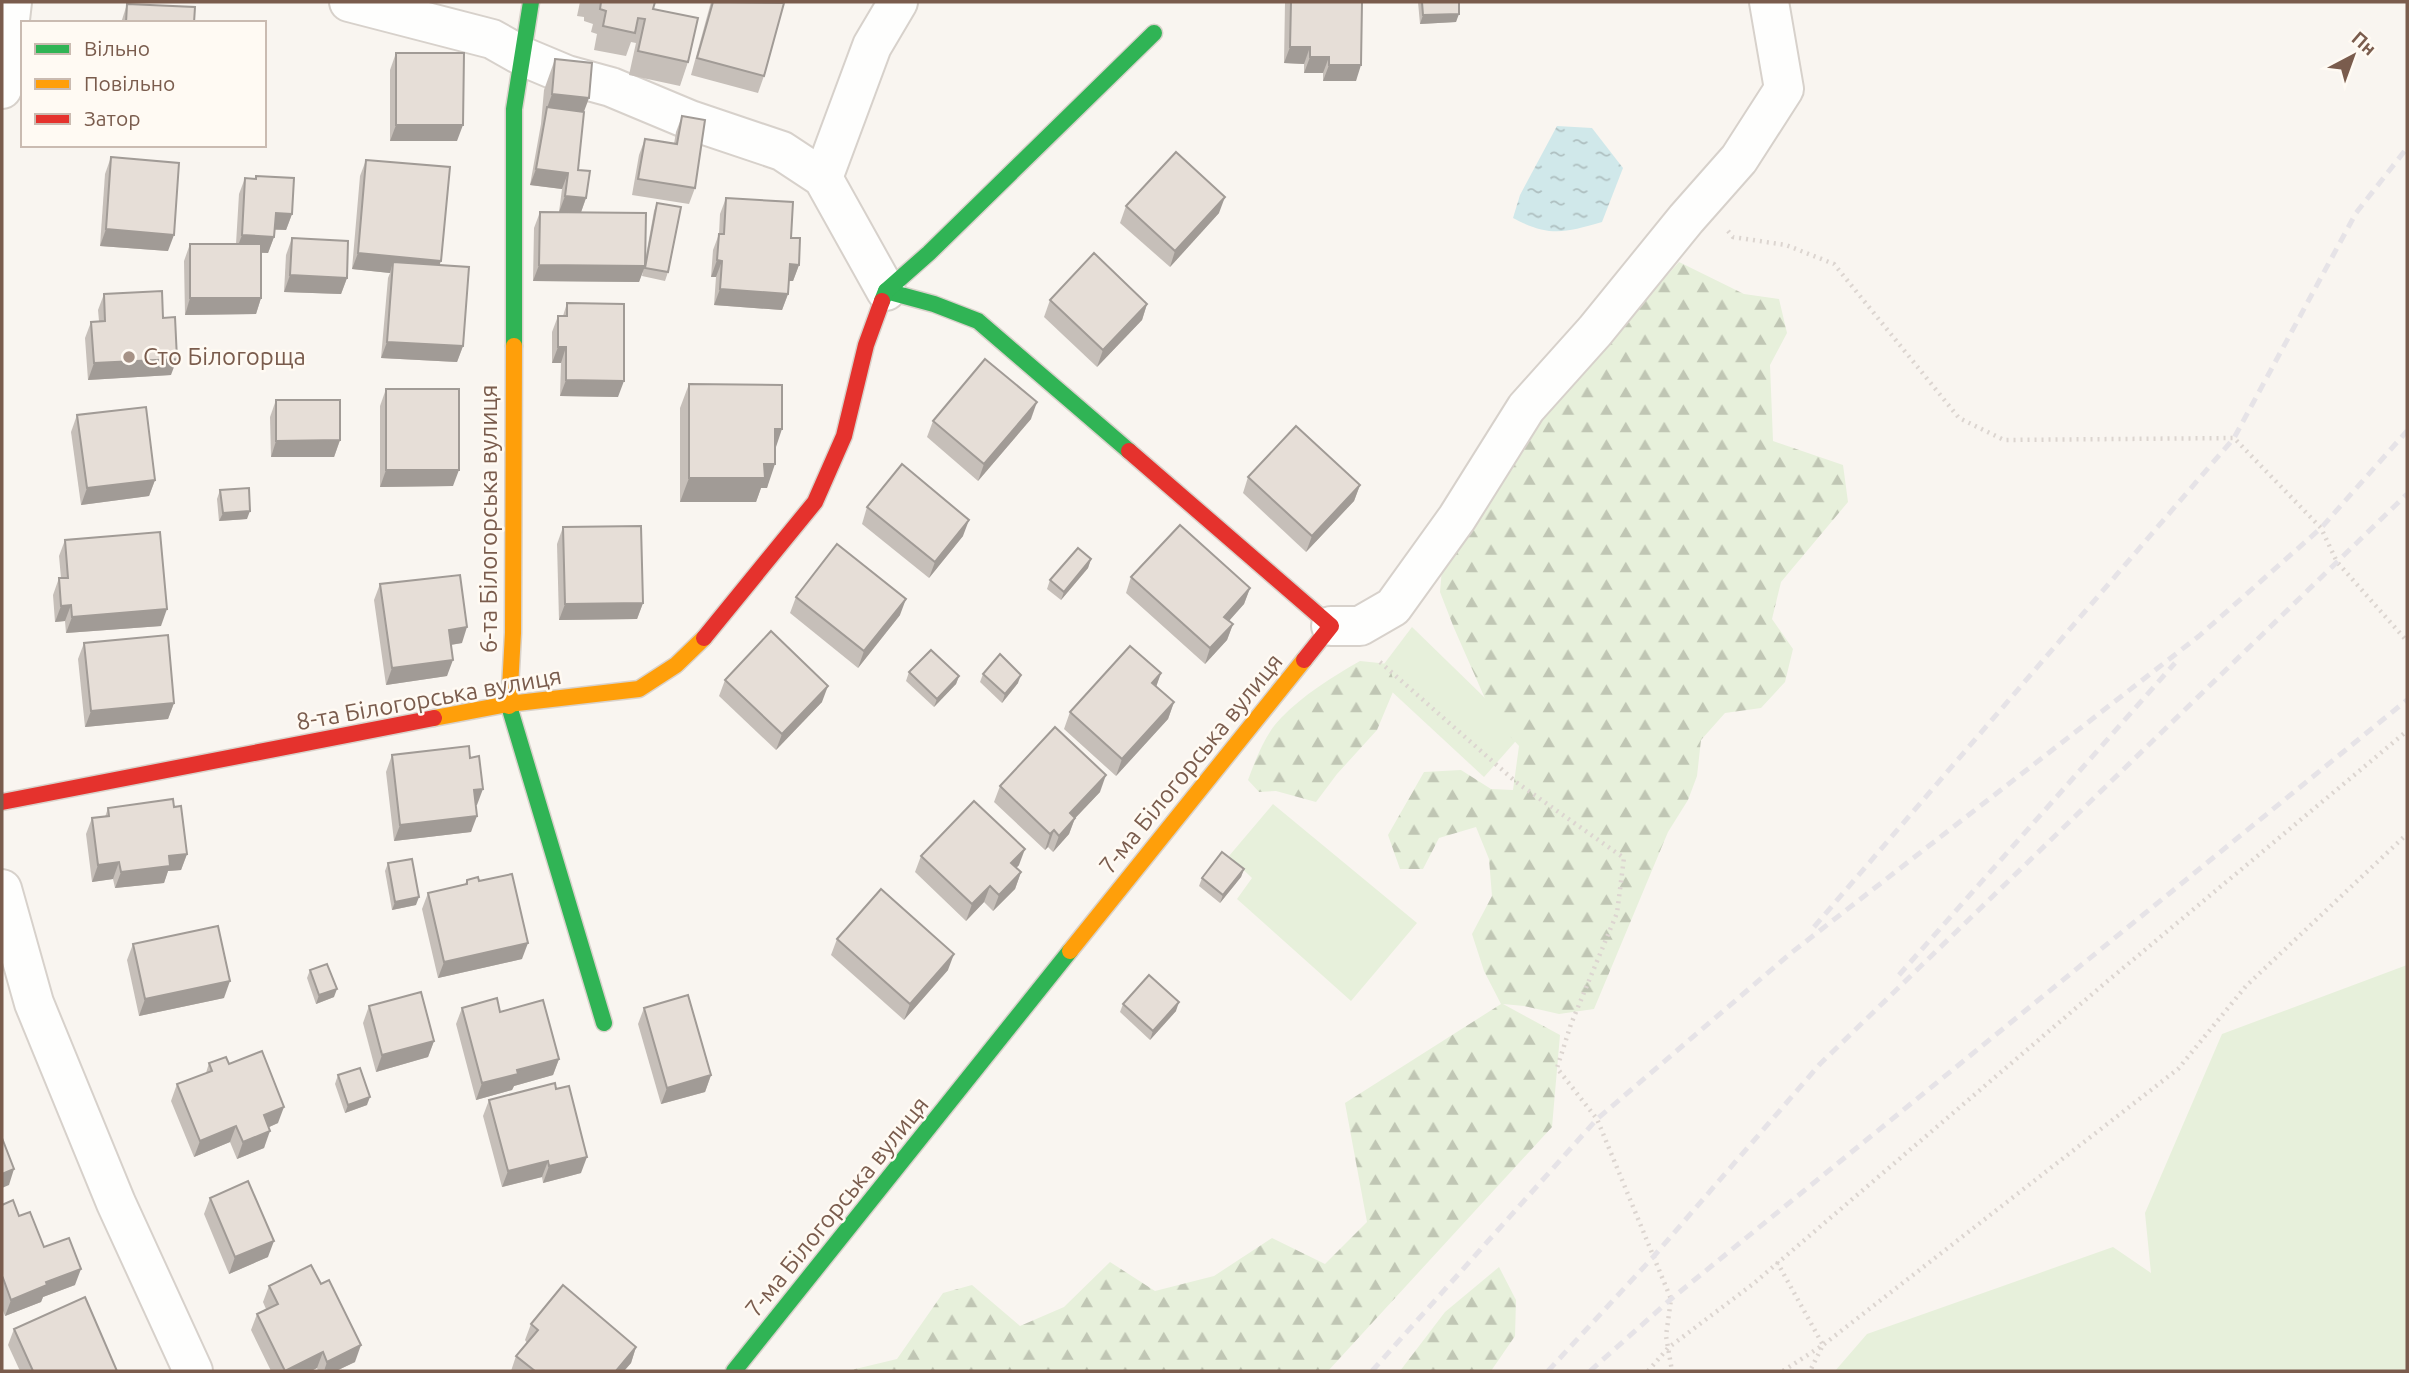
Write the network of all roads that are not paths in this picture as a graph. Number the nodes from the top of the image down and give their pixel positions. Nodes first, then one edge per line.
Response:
1 (12, 2) edge
2 (349, 2) edge
3 (531, 2) edge
4 (898, 2) edge
5 (1769, 2) edge
6 (1154, 33) dead end
7 (524, 57) junction
8 (2, 89) edge
9 (823, 178) junction
10 (886, 291) junction
11 (1331, 626) junction
12 (508, 704) junction
13 (2, 802) edge
14 (2, 889) edge
15 (604, 1023) dead end
16 (193, 1371) edge
17 (734, 1371) edge

1 - 8 street
2 - 7 street
3 - 7 street, 6-та Білогорська вулиця
4 - 9 street
5 - 11 street
6 - 10 street
7 - 9 street
7 - 12 street, 6-та Білогорська вулиця
9 - 10 street
10 - 11 street
10 - 12 street, 8-та Білогорська вулиця
11 - 17 street, 7-ма Білогорська вулиця
12 - 13 street, 8-та Білогорська вулиця
12 - 15 street, 6-та Білогорська вулиця
14 - 16 street

